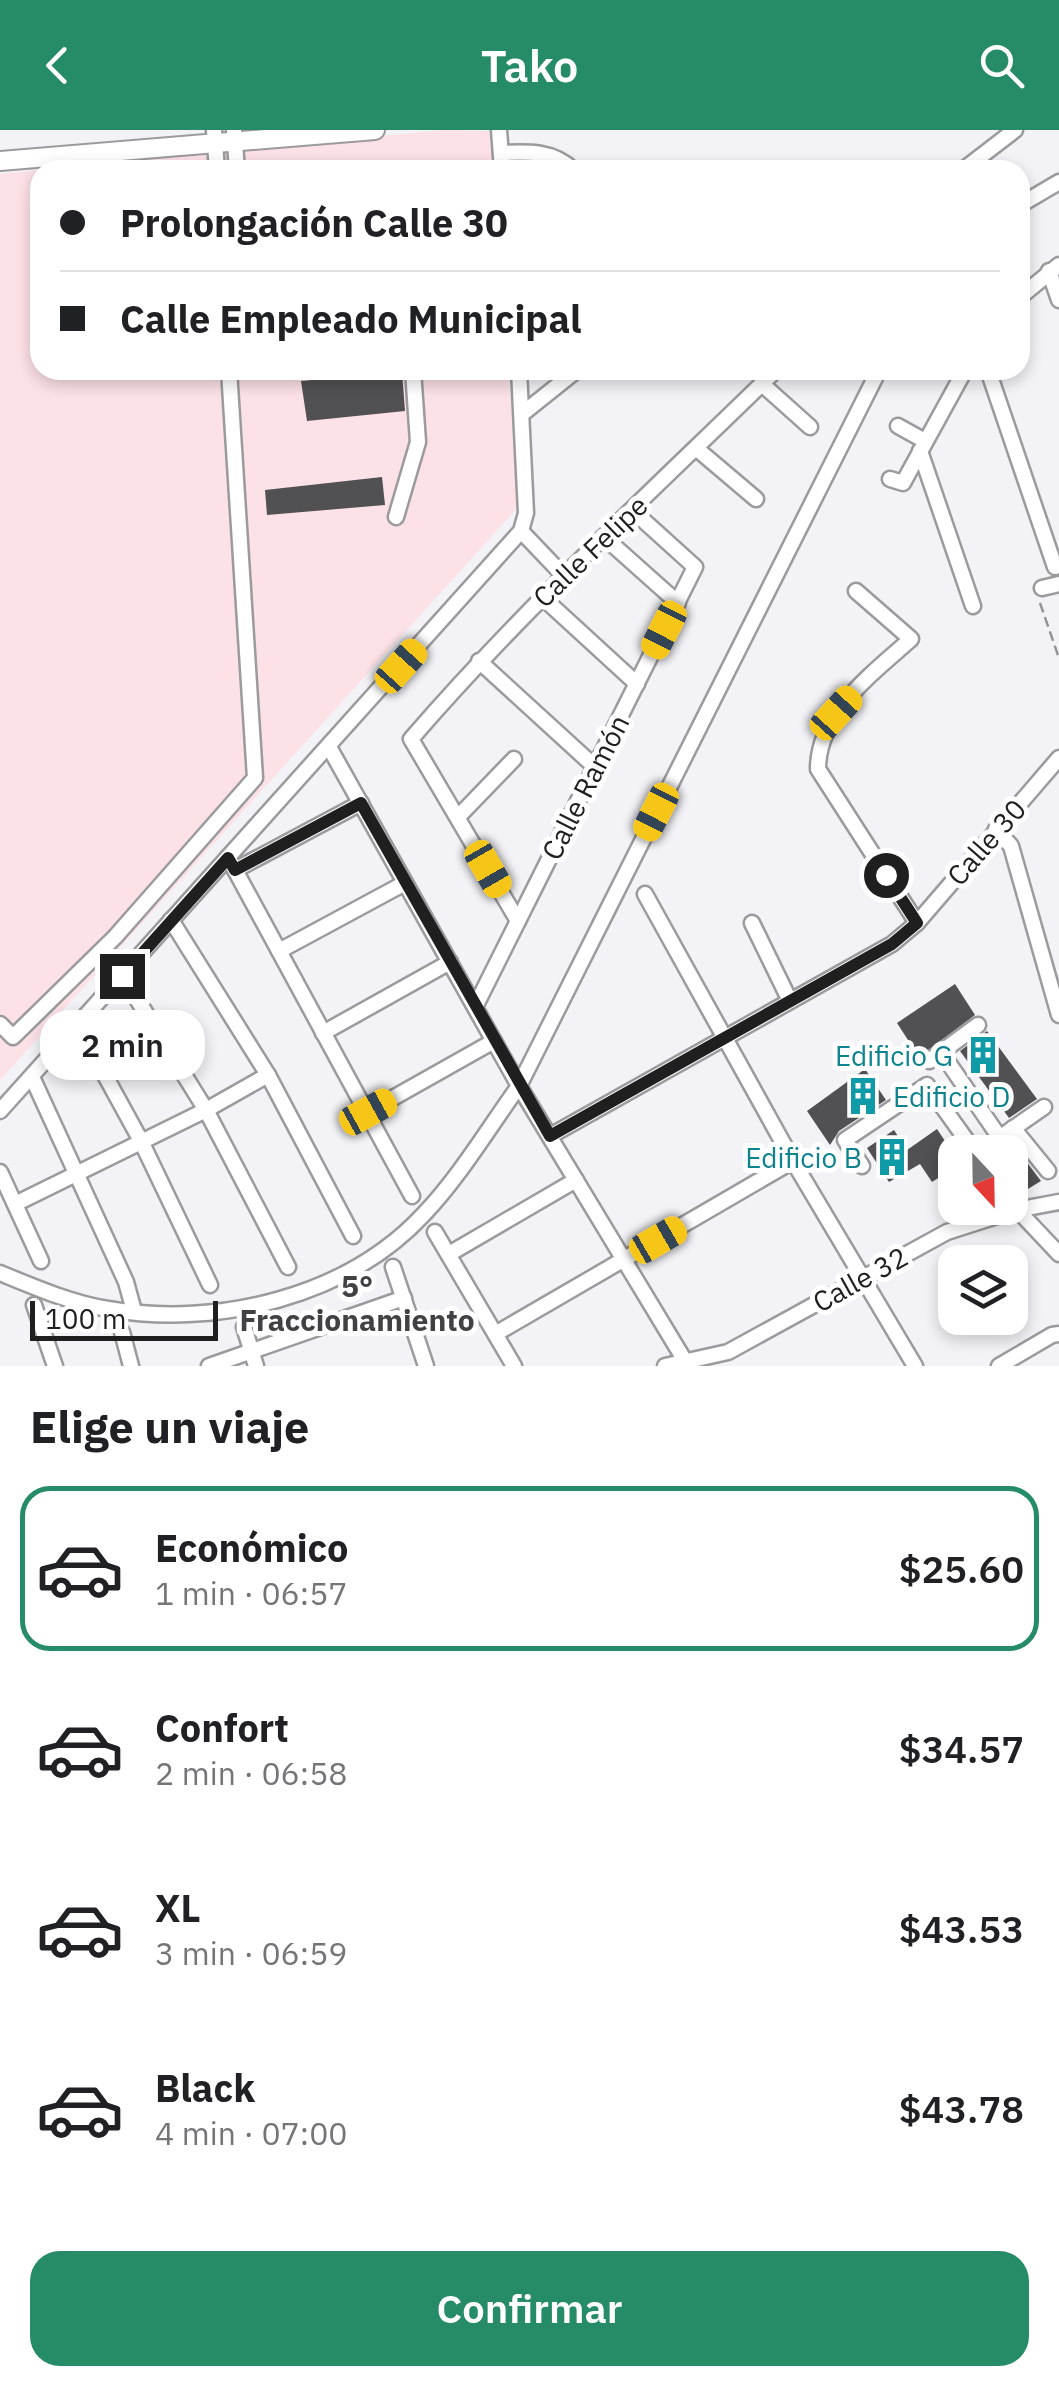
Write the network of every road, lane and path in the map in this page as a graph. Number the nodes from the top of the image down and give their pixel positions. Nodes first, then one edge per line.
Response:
1 (375, 130) edge
2 (499, 130) edge
3 (1015, 130) edge
4 (259, 135) edge
5 (235, 136) edge
6 (215, 137) edge
7 (501, 153) junction
8 (533, 153) junction
9 (501, 160) edge
10 (534, 160) edge
11 (559, 160) edge
12 (976, 160) edge
13 (0, 162) edge
14 (1059, 182) edge
15 (1030, 199) edge
16 (1054, 268) edge
17 (1030, 288) edge
18 (1059, 300) edge
19 (229, 380) edge
20 (415, 380) edge
21 (519, 380) edge
22 (564, 380) edge
23 (766, 380) edge
24 (875, 380) edge
25 (958, 380) edge
26 (991, 380) edge
27 (762, 384) junction
28 (522, 414) junction
29 (898, 426) dead end
30 (810, 427) dead end
31 (922, 446) junction
32 (698, 448) junction
33 (890, 478) dead end
34 (756, 499) dead end
35 (632, 510) junction
36 (396, 517) dead end
37 (520, 531) junction
38 (604, 537) junction
39 (1054, 567) dead end
40 (563, 575) junction
41 (1059, 584) edge
42 (1042, 588) joint
43 (856, 591) dead end
44 (541, 596) junction
45 (678, 603) junction
46 (974, 606) dead end
47 (1059, 658) edge
48 (479, 661) junction
49 (637, 684) junction
50 (330, 746) junction
51 (1059, 758) edge
52 (514, 759) dead end
53 (595, 767) junction
54 (361, 803) junction
55 (458, 818) junction
56 (996, 830) junction
57 (231, 864) junction
58 (405, 882) junction
59 (645, 894) dead end
60 (171, 920) junction
61 (518, 921) junction
62 (917, 923) junction
63 (752, 924) dead end
64 (278, 951) junction
65 (450, 962) junction
66 (122, 976) junction
67 (790, 999) junction
68 (475, 1008) junction
69 (1059, 1015) edge
70 (0, 1024) edge
71 (78, 1026) junction
72 (978, 1026) dead end
73 (323, 1033) junction
74 (724, 1038) junction
75 (494, 1041) junction
76 (268, 1075) junction
77 (32, 1077) junction
78 (519, 1086) junction
79 (1044, 1107) dead end
80 (206, 1110) junction
81 (0, 1111) edge
82 (368, 1112) junction
83 (1013, 1128) junction
84 (965, 1135) edge
85 (998, 1135) edge
86 (1004, 1135) edge
87 (550, 1136) junction
88 (141, 1142) junction
89 (793, 1162) junction
90 (862, 1166) dead end
91 (1048, 1171) dead end
92 (0, 1172) edge
93 (77, 1172) junction
94 (576, 1180) junction
95 (412, 1196) dead end
96 (1059, 1202) edge
97 (15, 1204) junction
98 (1028, 1205) edge
99 (1028, 1222) edge
100 (965, 1225) edge
101 (435, 1232) dead end
102 (353, 1236) dead end
103 (448, 1254) junction
104 (1059, 1254) edge
105 (624, 1260) junction
106 (41, 1261) dead end
107 (288, 1267) dead end
108 (393, 1267) dead end
109 (0, 1273) edge
110 (861, 1278) junction
111 (210, 1286) dead end
112 (404, 1298) junction
113 (131, 1304) dead end
114 (34, 1306) dead end
115 (244, 1327) dead end
116 (122, 1332) dead end
117 (497, 1333) junction
118 (1059, 1334) edge
119 (254, 1359) edge
120 (731, 1359) edge
121 (685, 1361) junction
122 (425, 1363) edge
123 (55, 1366) edge
124 (131, 1366) edge
125 (208, 1366) edge
126 (409, 1366) edge
127 (514, 1366) edge
128 (665, 1366) edge
129 (915, 1366) edge
130 (999, 1366) edge

1 - 4 main road
2 - 7 street
3 - 12 street
4 - 5 main road
5 - 6 main road
6 - 13 main road
7 - 8 street
7 - 9 street
8 - 10 street
8 - 11 street
14 - 15 street
16 - 17 street
16 - 18 street
19 - 70 street
20 - 36 street
21 - 28 street
22 - 28 street
23 - 27 street, Calle Felipe
24 - 78 street
25 - 31 street
26 - 39 street
27 - 30 street
27 - 32 street, Calle Felipe
28 - 37 street
29 - 31 street
31 - 33 street
31 - 46 street
32 - 34 street
32 - 35 street, Calle Felipe
35 - 38 street, Calle Felipe
35 - 45 street, Calle Ramón
37 - 40 street
37 - 50 street
38 - 40 street, Calle Felipe
38 - 45 street
40 - 44 street, Calle Felipe
41 - 42 street
42 - 47 path
43 - 62 street
44 - 48 street, Calle Felipe
44 - 49 street
45 - 49 street, Calle Ramón
48 - 53 street
48 - 55 street, Calle Felipe
49 - 53 street, Calle Ramón
50 - 54 street
50 - 57 street
51 - 56 street, Calle 30
52 - 55 street
53 - 61 street, Calle Ramón
54 - 57 street
54 - 58 street
55 - 61 street
56 - 62 street, Calle 30
56 - 69 street
57 - 60 street
57 - 64 street
58 - 64 street
58 - 65 street
59 - 74 street
60 - 66 street
60 - 76 street
61 - 68 street, Calle Ramón
62 - 67 street, Calle 30
63 - 67 street
64 - 73 street
65 - 68 street
65 - 73 street
66 - 71 street
66 - 80 street
67 - 74 street, Calle 30
68 - 75 street
71 - 77 street
71 - 88 street
72 - 85 street
73 - 82 street
74 - 87 street, Calle 30
74 - 89 street
75 - 78 street
75 - 82 street
76 - 80 street
76 - 102 street
77 - 81 street
77 - 93 street
78 - 87 street
78 - 109 street
79 - 83 street
80 - 88 street
80 - 107 street
82 - 95 street
83 - 86 street
83 - 91 street
84 - 90 street
87 - 94 street
88 - 93 street
88 - 111 street
89 - 105 street
89 - 110 street
92 - 97 street
93 - 97 street
93 - 113 street
94 - 103 street
94 - 105 street
96 - 98 street, Calle 32
97 - 106 street
99 - 104 street
100 - 110 street, Calle 32
101 - 103 street
103 - 117 street
105 - 117 street
105 - 121 street
108 - 112 street
110 - 120 street, Calle 32
110 - 129 street
112 - 119 street
112 - 122 street
114 - 123 street
115 - 119 street
116 - 124 street
117 - 127 street
118 - 130 street
119 - 125 street
120 - 121 street, Calle 32
121 - 128 street, Calle 32
122 - 126 street

